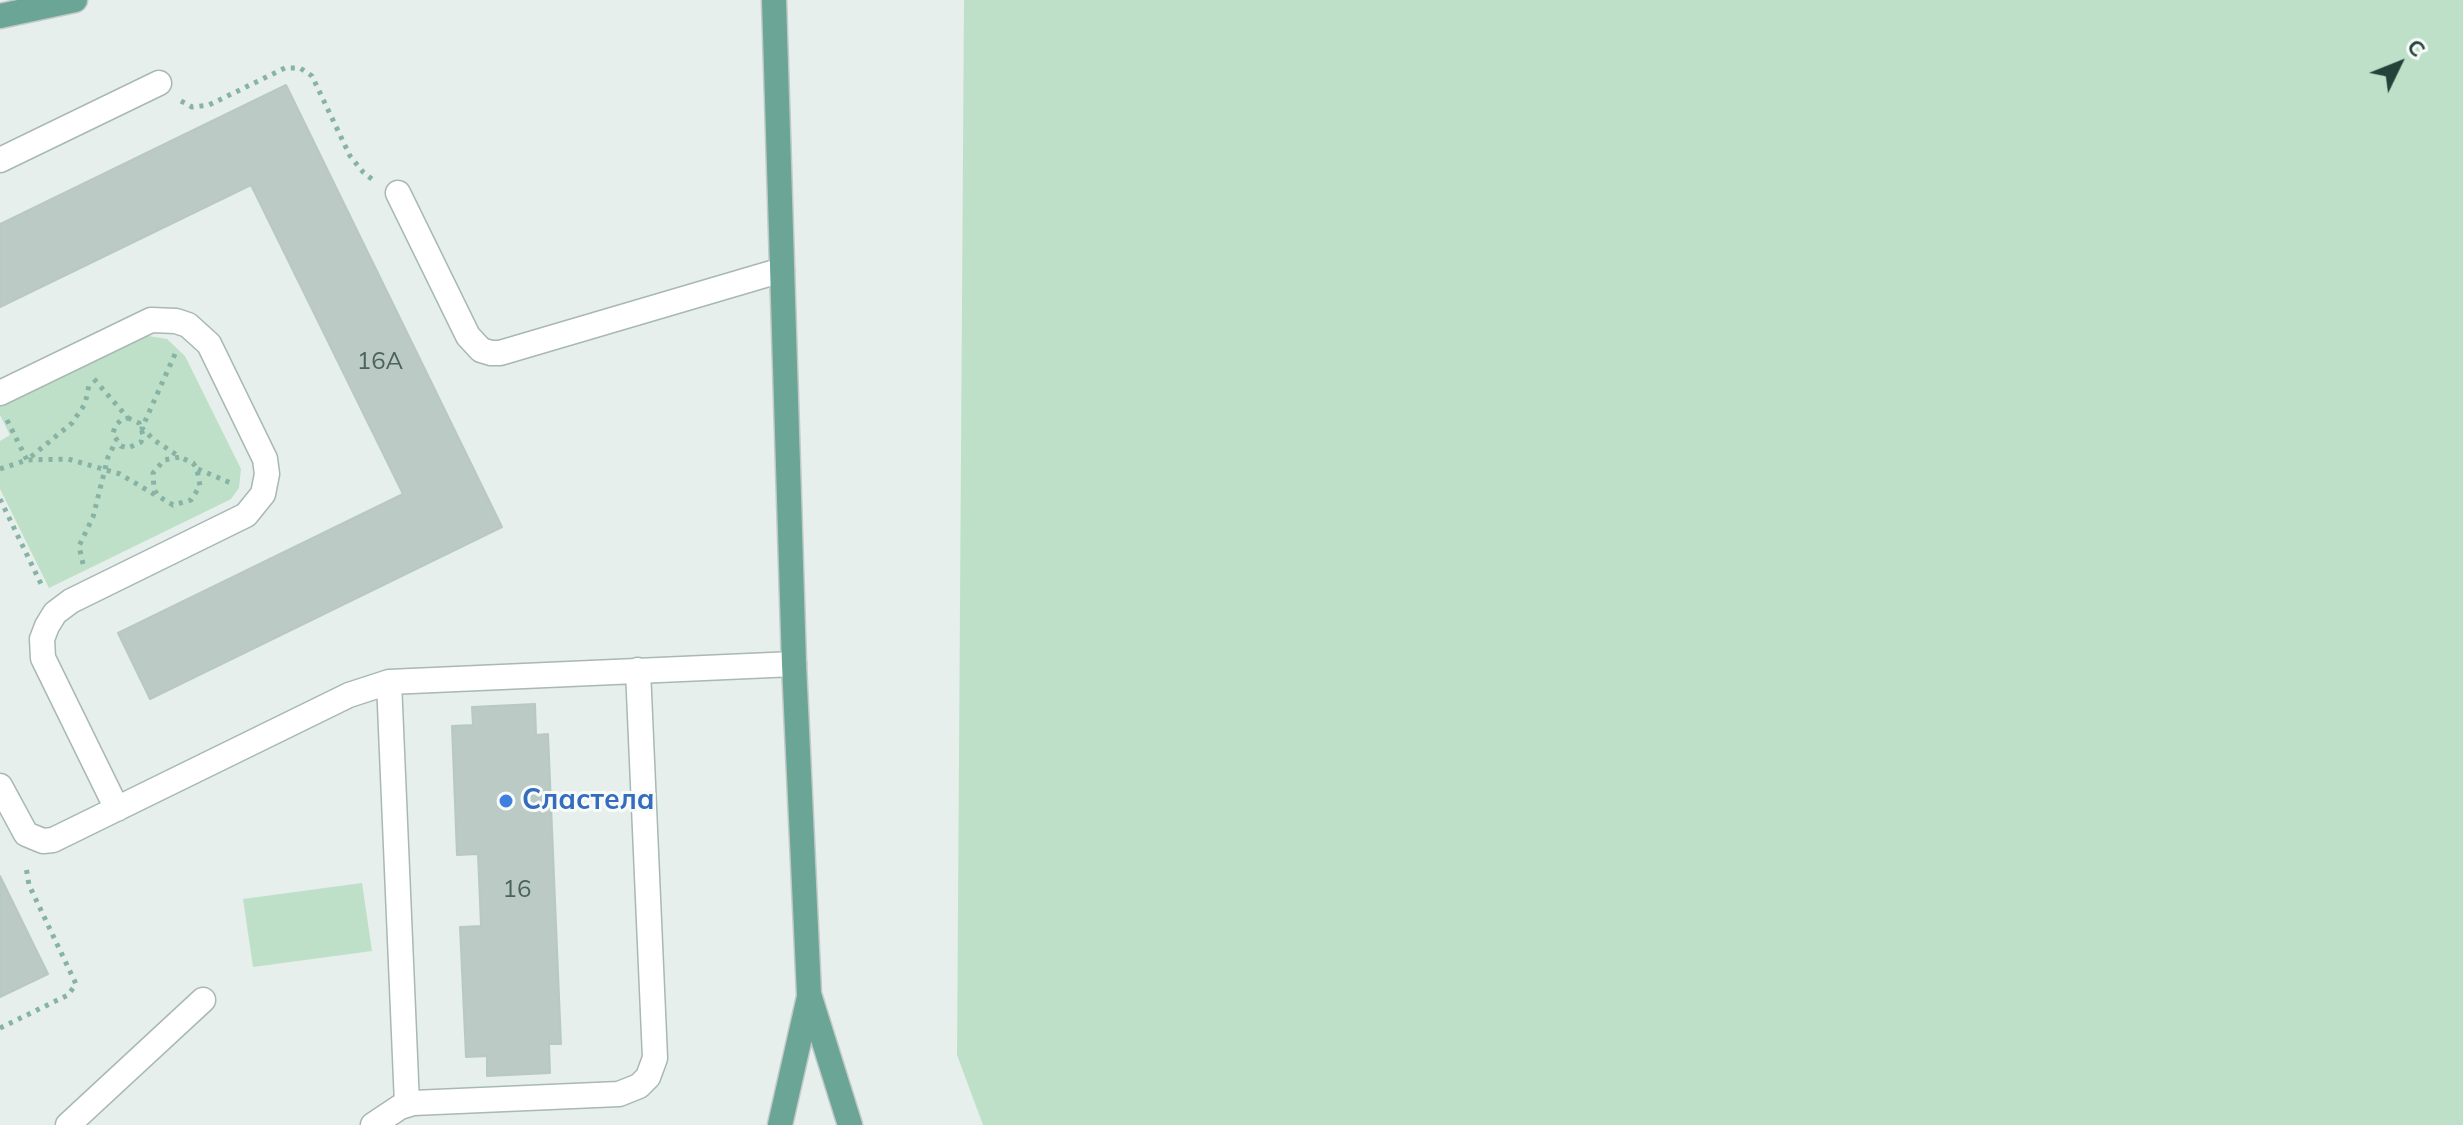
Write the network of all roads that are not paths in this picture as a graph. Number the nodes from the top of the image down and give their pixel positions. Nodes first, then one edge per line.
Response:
1 (75, 0) edge
2 (774, 0) edge
3 (0, 16) edge
4 (159, 83) road end
5 (0, 160) edge
6 (398, 193) road end
7 (782, 270) junction
8 (0, 393) edge
9 (794, 664) junction
10 (638, 670) junction
11 (389, 682) junction
12 (0, 786) edge
13 (117, 809) junction
14 (809, 994) junction
15 (203, 1000) dead end
16 (407, 1104) junction
17 (68, 1125) edge
18 (373, 1125) edge
19 (780, 1125) edge
20 (850, 1125) edge

1 - 3 main road
2 - 7 main road
4 - 5 lane
6 - 7 lane
7 - 9 main road
8 - 13 lane
9 - 10 lane
9 - 14 main road
10 - 11 lane
10 - 16 lane
11 - 13 lane
11 - 16 lane
12 - 13 lane
14 - 19 main road
14 - 20 main road
15 - 17 lane
16 - 18 lane

